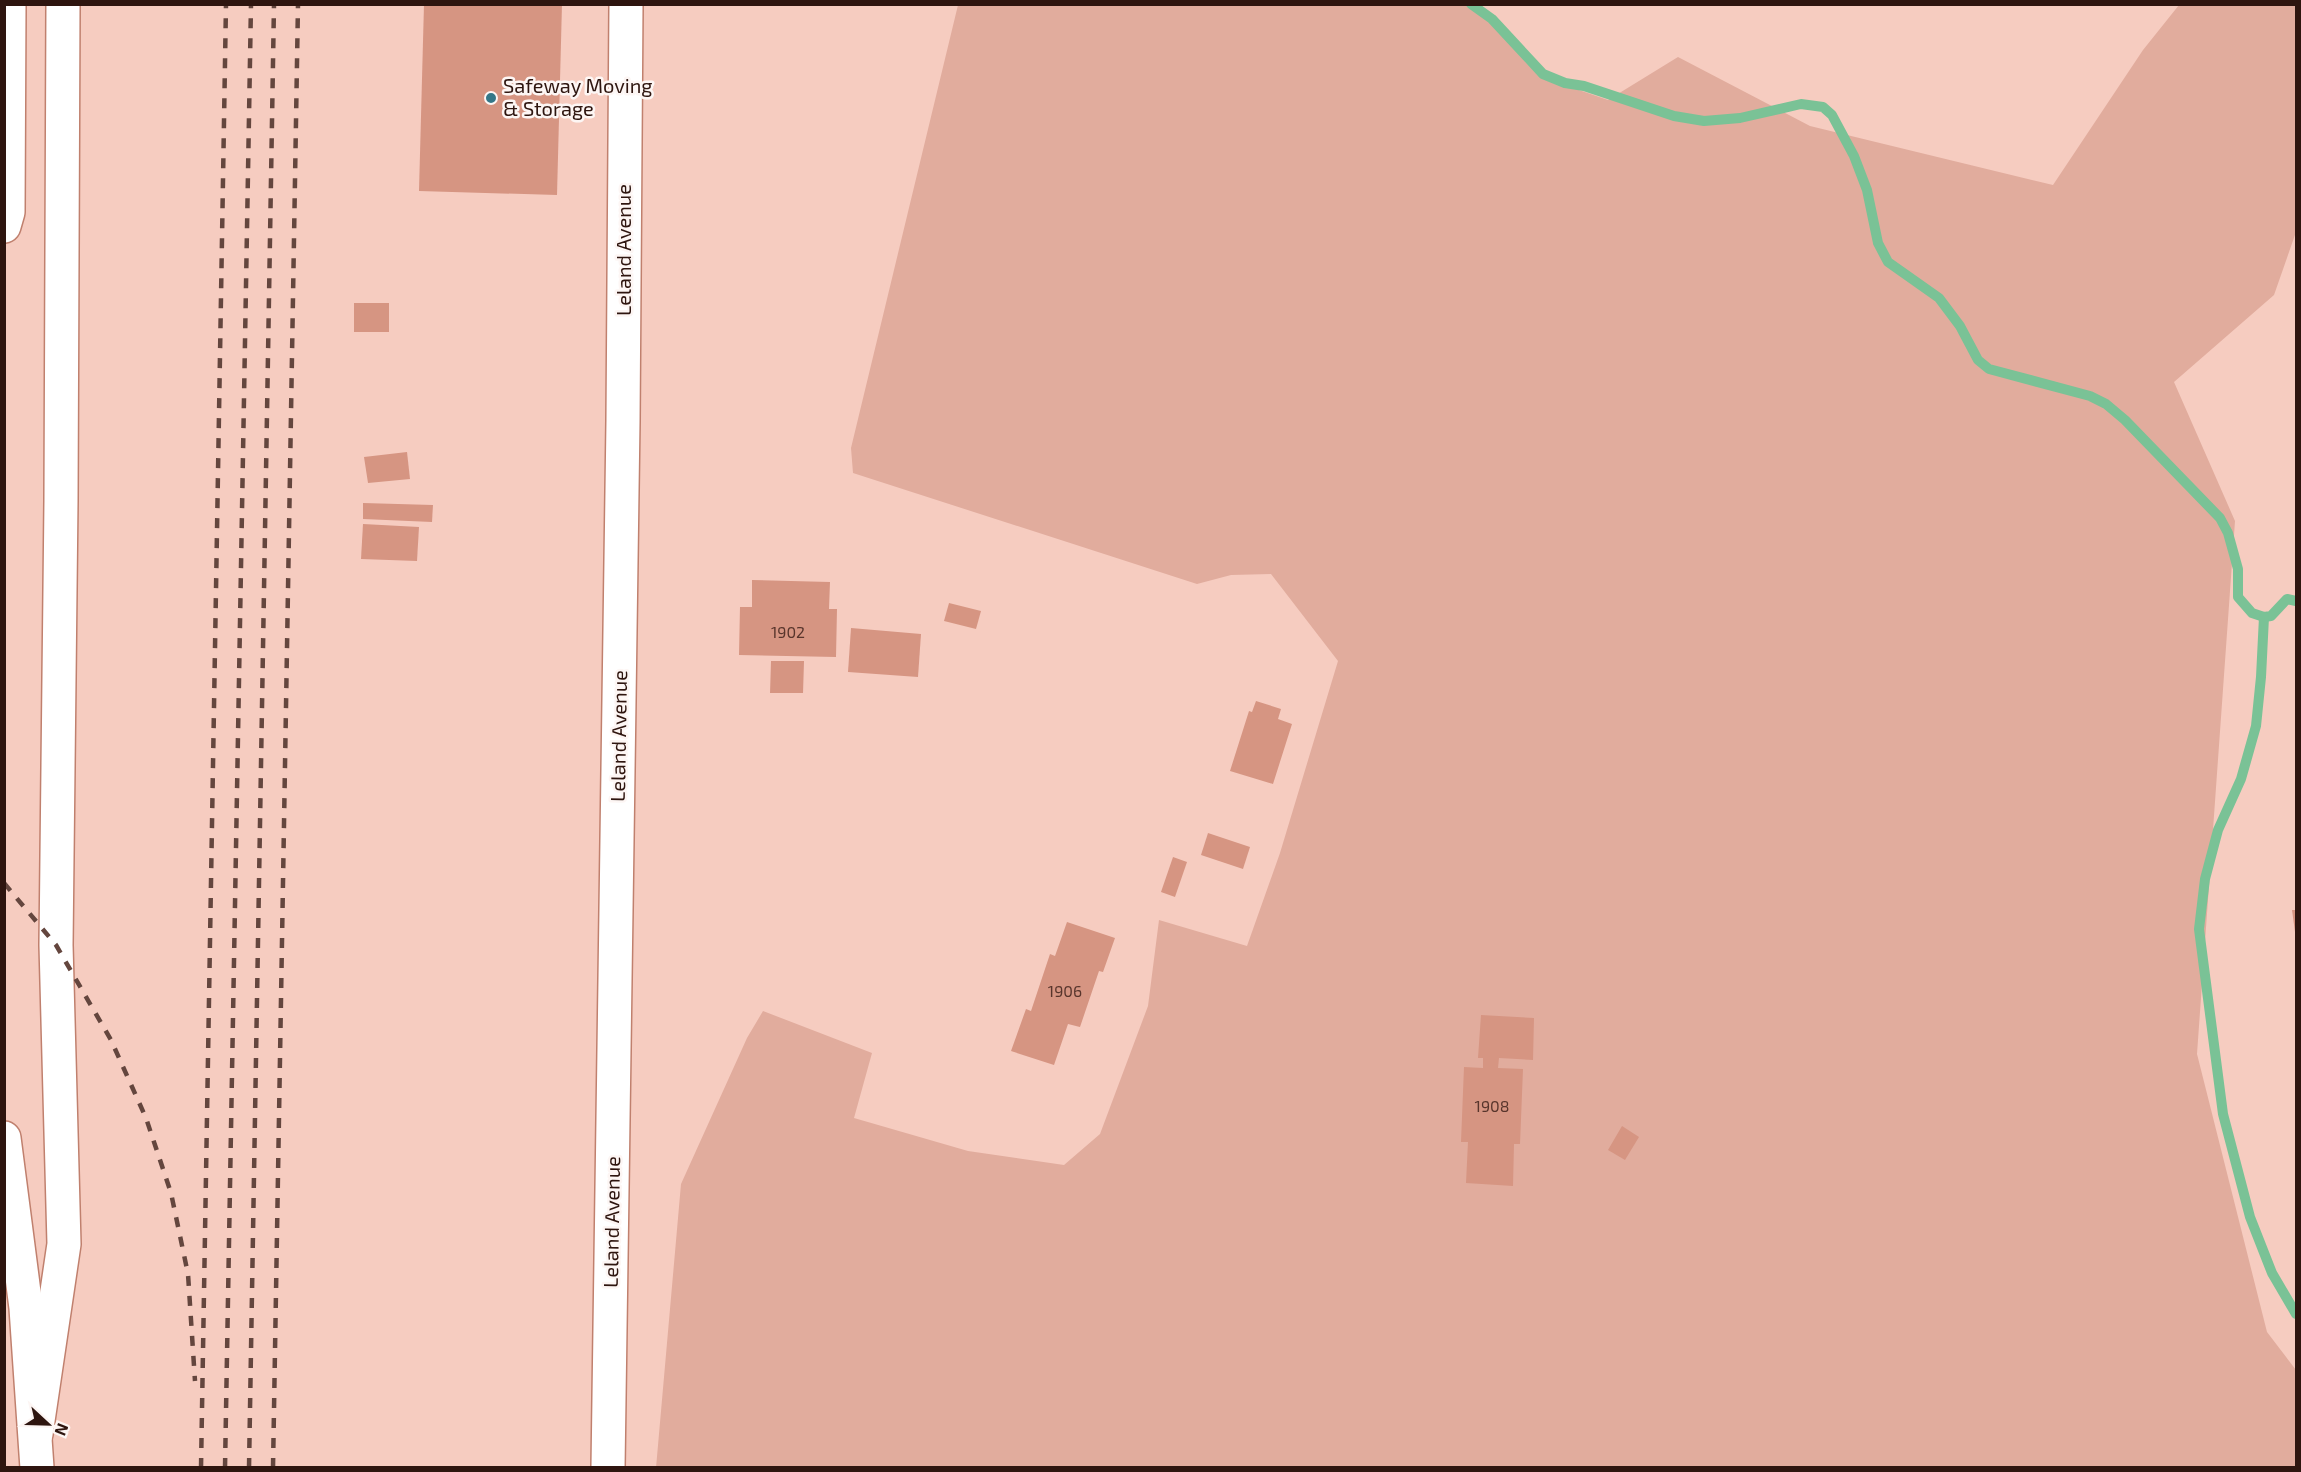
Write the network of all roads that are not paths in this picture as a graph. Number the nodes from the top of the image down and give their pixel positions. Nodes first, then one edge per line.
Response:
1 (9, 4) edge
2 (63, 4) edge
3 (626, 4) edge
4 (4, 226) edge
5 (4, 1138) edge
6 (36, 1434) junction
7 (37, 1467) edge
8 (608, 1467) edge

1 - 4 main road
2 - 6 main road
3 - 8 main road, Leland Avenue
5 - 6 main road
6 - 7 main road

